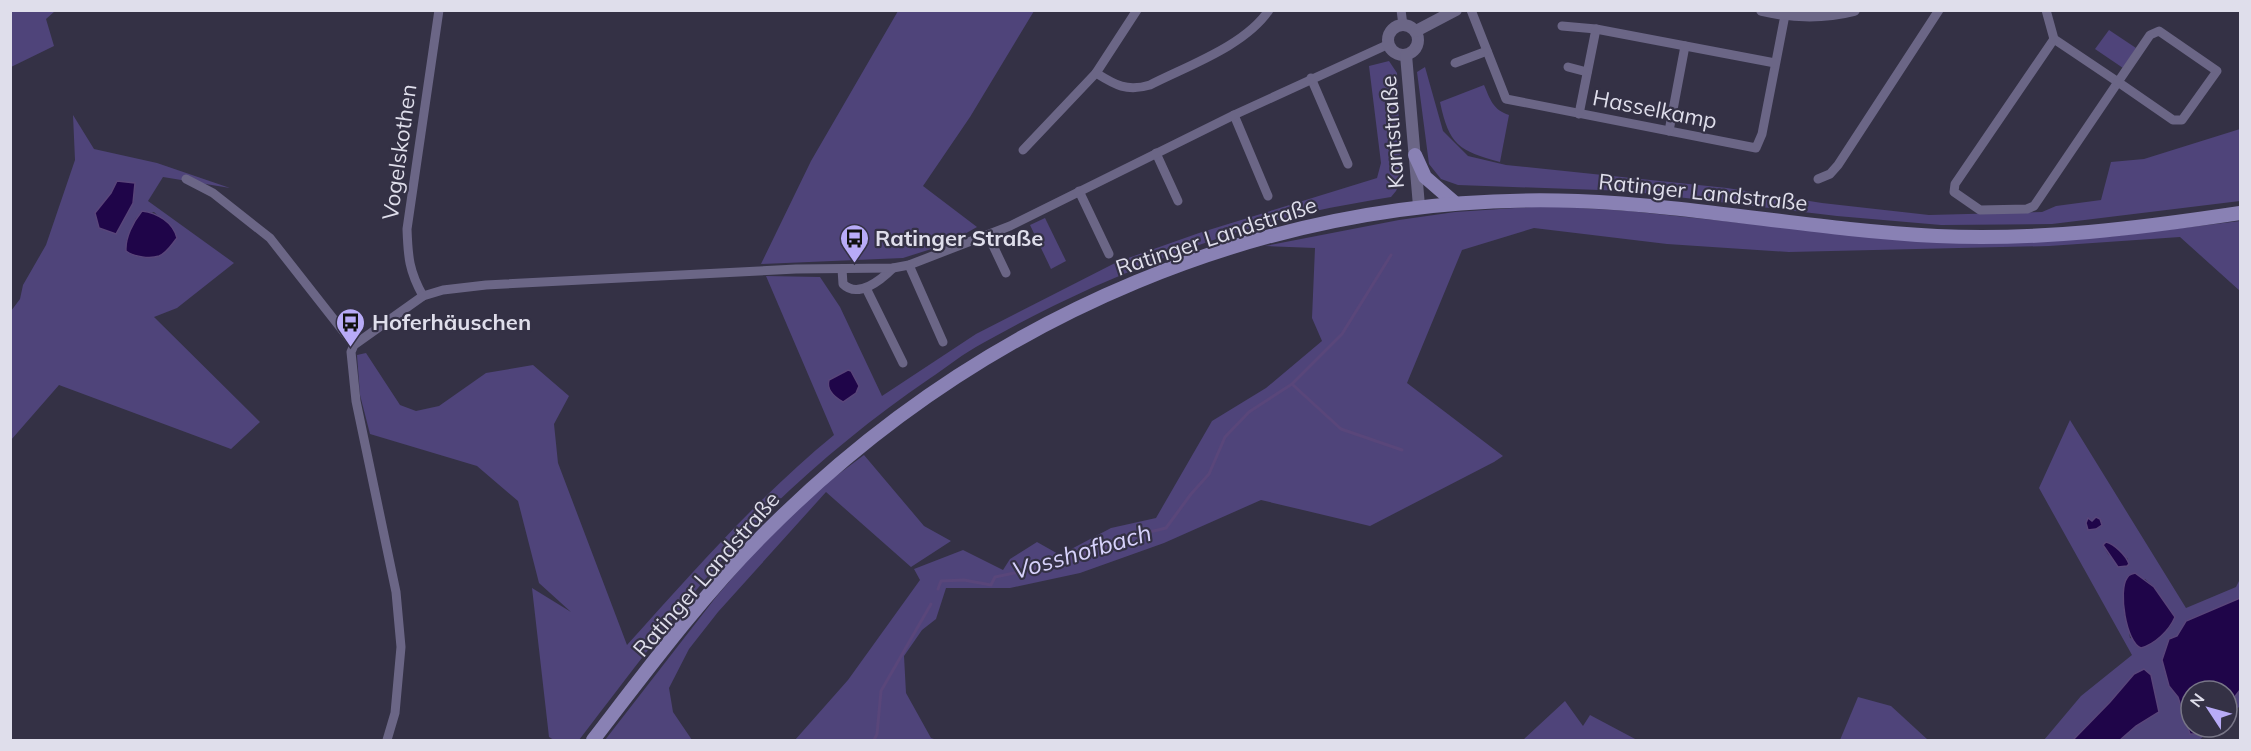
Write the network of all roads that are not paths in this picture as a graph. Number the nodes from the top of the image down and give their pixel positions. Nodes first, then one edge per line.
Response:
1 (439, 10) edge
2 (1137, 10) edge
3 (1269, 10) edge
4 (1401, 10) edge
5 (1433, 10) edge
6 (1471, 10) edge
7 (1762, 10) edge
8 (1854, 10) edge
9 (1939, 10) edge
10 (2046, 10) edge
11 (1452, 12) edge
12 (1785, 15) junction
13 (1403, 25) junction
14 (1562, 26) dead end
15 (1596, 29) junction
16 (1416, 31) junction
17 (2054, 39) junction
18 (1389, 44) junction
19 (1685, 46) junction
20 (1487, 51) junction
21 (1406, 55) junction
22 (1455, 63) dead end
23 (1775, 63) junction
24 (1568, 67) dead end
25 (1587, 72) junction
26 (1096, 73) junction
27 (1311, 78) junction
28 (2118, 82) junction
29 (1579, 114) junction
30 (1234, 116) junction
31 (1669, 130) junction
32 (1023, 150) dead end
33 (1156, 153) junction
34 (1415, 155) junction
35 (1348, 164) dead end
36 (186, 179) dead end
37 (1818, 179) dead end
38 (1079, 191) junction
39 (1268, 196) dead end
40 (1178, 201) dead end
41 (1455, 203) junction
42 (1419, 206) junction
43 (2241, 213) edge
44 (988, 235) junction
45 (1110, 254) dead end
46 (909, 265) junction
47 (893, 268) junction
48 (842, 269) junction
49 (1006, 273) dead end
50 (866, 288) junction
51 (423, 296) junction
52 (943, 342) dead end
53 (354, 345) junction
54 (903, 363) dead end
55 (387, 741) edge
56 (593, 741) edge

1 - 51 street, Vogelskothen
2 - 26 street
3 - 26 street
4 - 13 street
5 - 11 street
6 - 20 street, Hasselkamp
7 - 12 street
8 - 12 street
9 - 37 street
10 - 17 street
11 - 16 street
12 - 23 street, Hasselkamp
13 - 16 street
13 - 18 street
14 - 15 street
15 - 19 street
15 - 25 street
16 - 21 street
17 - 28 street
17 - 28 street
18 - 21 street
18 - 27 street
19 - 23 street
19 - 31 street
20 - 22 street
20 - 29 street, Hasselkamp
21 - 34 street, Kantstraße
23 - 31 street, Hasselkamp
24 - 25 street
25 - 29 street
26 - 32 street
27 - 30 street
27 - 35 street
28 - 28 street
29 - 31 street, Hasselkamp
30 - 33 street
30 - 39 street
33 - 38 street
33 - 40 street
34 - 41 main road
34 - 42 street, Kantstraße
36 - 53 street
38 - 44 street
38 - 45 street
41 - 42 main road, Ratinger Landstraße
41 - 43 main road, Ratinger Landstraße
42 - 56 main road, Ratinger Landstraße
44 - 46 street
44 - 49 street
46 - 47 street
46 - 52 street
47 - 48 street
47 - 50 street
48 - 50 street
48 - 51 street
50 - 54 street
51 - 53 street
53 - 55 street

